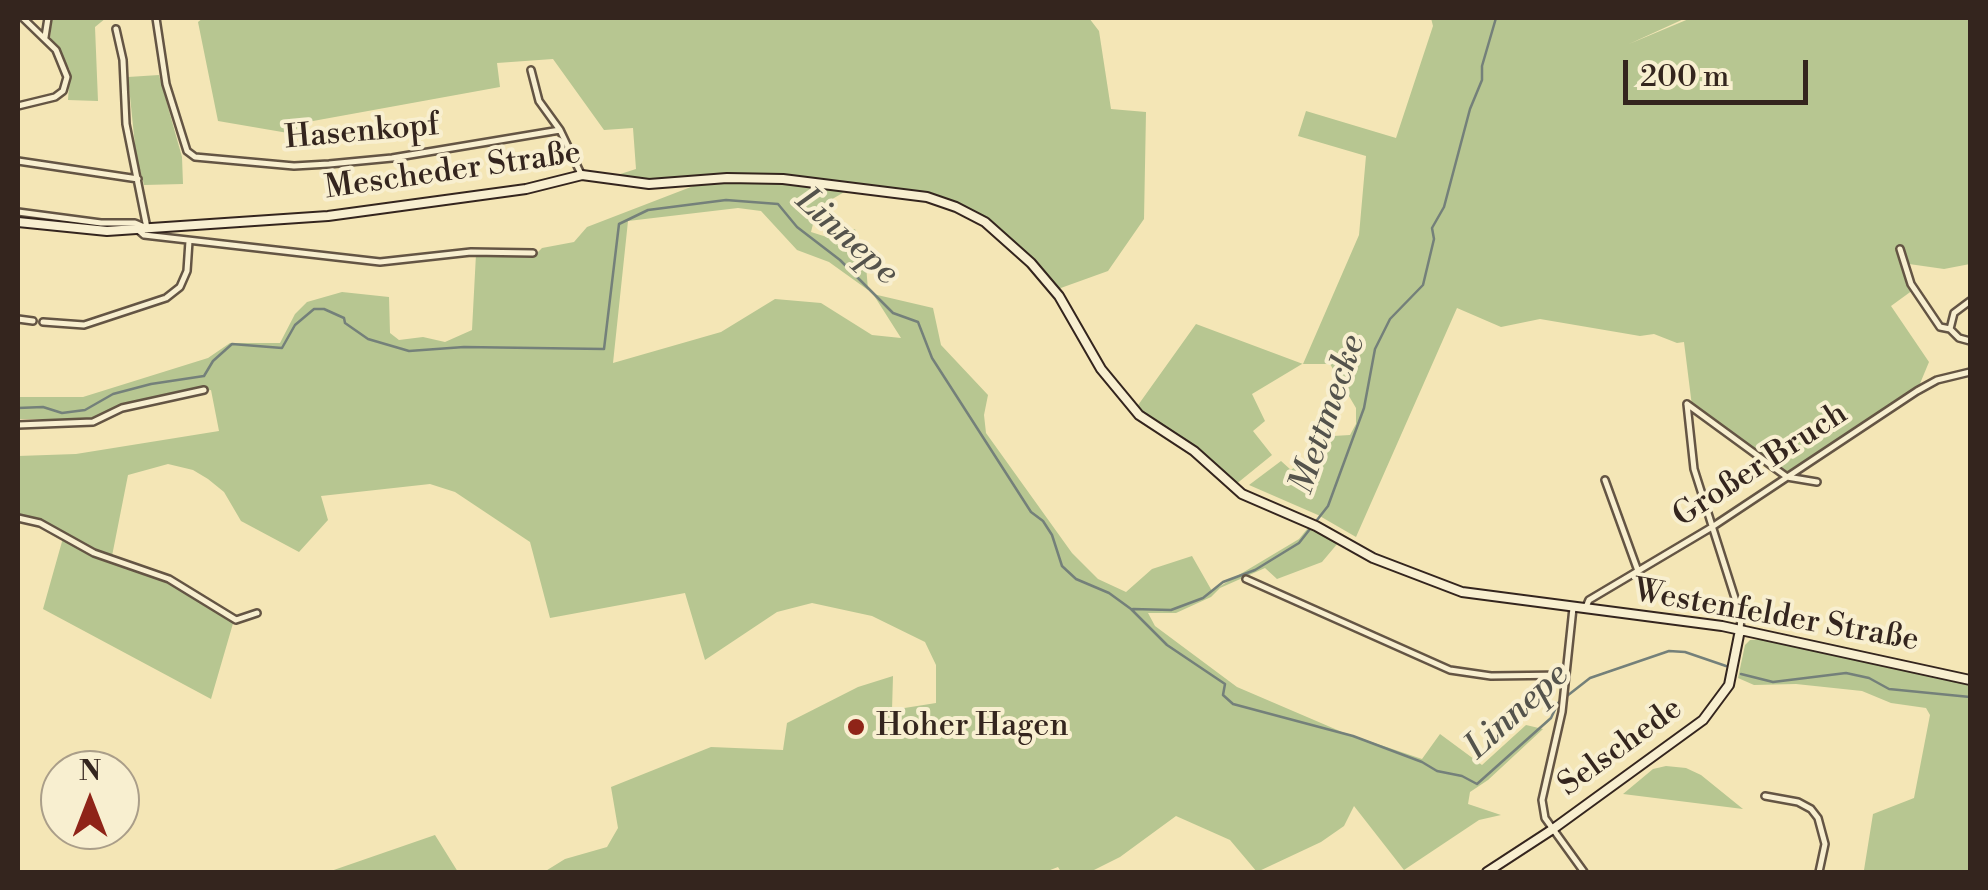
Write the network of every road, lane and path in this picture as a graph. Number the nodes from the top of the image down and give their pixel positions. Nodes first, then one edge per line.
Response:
1 (23, 18) edge
2 (48, 18) edge
3 (156, 18) edge
4 (116, 29) dead end
5 (45, 37) junction
6 (531, 70) dead end
7 (18, 106) edge
8 (560, 130) junction
9 (18, 161) edge
10 (582, 176) junction
11 (138, 180) junction
12 (18, 212) edge
13 (18, 222) edge
14 (142, 228) junction
15 (189, 241) junction
16 (1900, 250) dead end
17 (533, 253) dead end
18 (1970, 301) edge
19 (18, 320) edge
20 (34, 321) dead end
21 (43, 322) dead end
22 (1950, 329) junction
23 (1970, 340) edge
24 (1970, 372) edge
25 (204, 390) dead end
26 (18, 424) edge
27 (1786, 477) junction
28 (1605, 480) dead end
29 (1817, 482) dead end
30 (18, 518) edge
31 (1712, 527) junction
32 (1638, 571) junction
33 (1246, 580) dead end
34 (1573, 608) junction
35 (1585, 610) junction
36 (257, 614) dead end
37 (1740, 630) junction
38 (1566, 675) junction
39 (1970, 680) edge
40 (1765, 796) dead end
41 (1553, 829) junction
42 (1486, 872) edge
43 (1584, 872) edge
44 (1819, 872) edge

1 - 5 street
2 - 5 street
3 - 8 street, Hasenkopf
4 - 11 street
5 - 7 street
6 - 8 street
8 - 10 street
9 - 11 street
10 - 14 main road, Mescheder Straße
10 - 34 main road, Mescheder Straße
11 - 14 street
12 - 14 street, Mescheder Straße
13 - 14 main road, Mescheder Straße
14 - 15 street
15 - 17 street
15 - 21 street
16 - 22 street
18 - 22 street
19 - 20 street
22 - 23 street
24 - 27 street, Großer Bruch
25 - 26 street
27 - 29 street
27 - 31 street, Großer Bruch
27 - 31 street
28 - 32 street
30 - 36 street
31 - 32 street, Großer Bruch
31 - 37 street
32 - 35 street, Großer Bruch
33 - 38 street
34 - 35 main road, Westenfelder Straße
34 - 38 street
35 - 37 main road, Westenfelder Straße
37 - 39 main road, Westenfelder Straße
37 - 41 main road, Selschede
38 - 41 street
40 - 44 street
41 - 42 main road, Selschede
41 - 43 street

